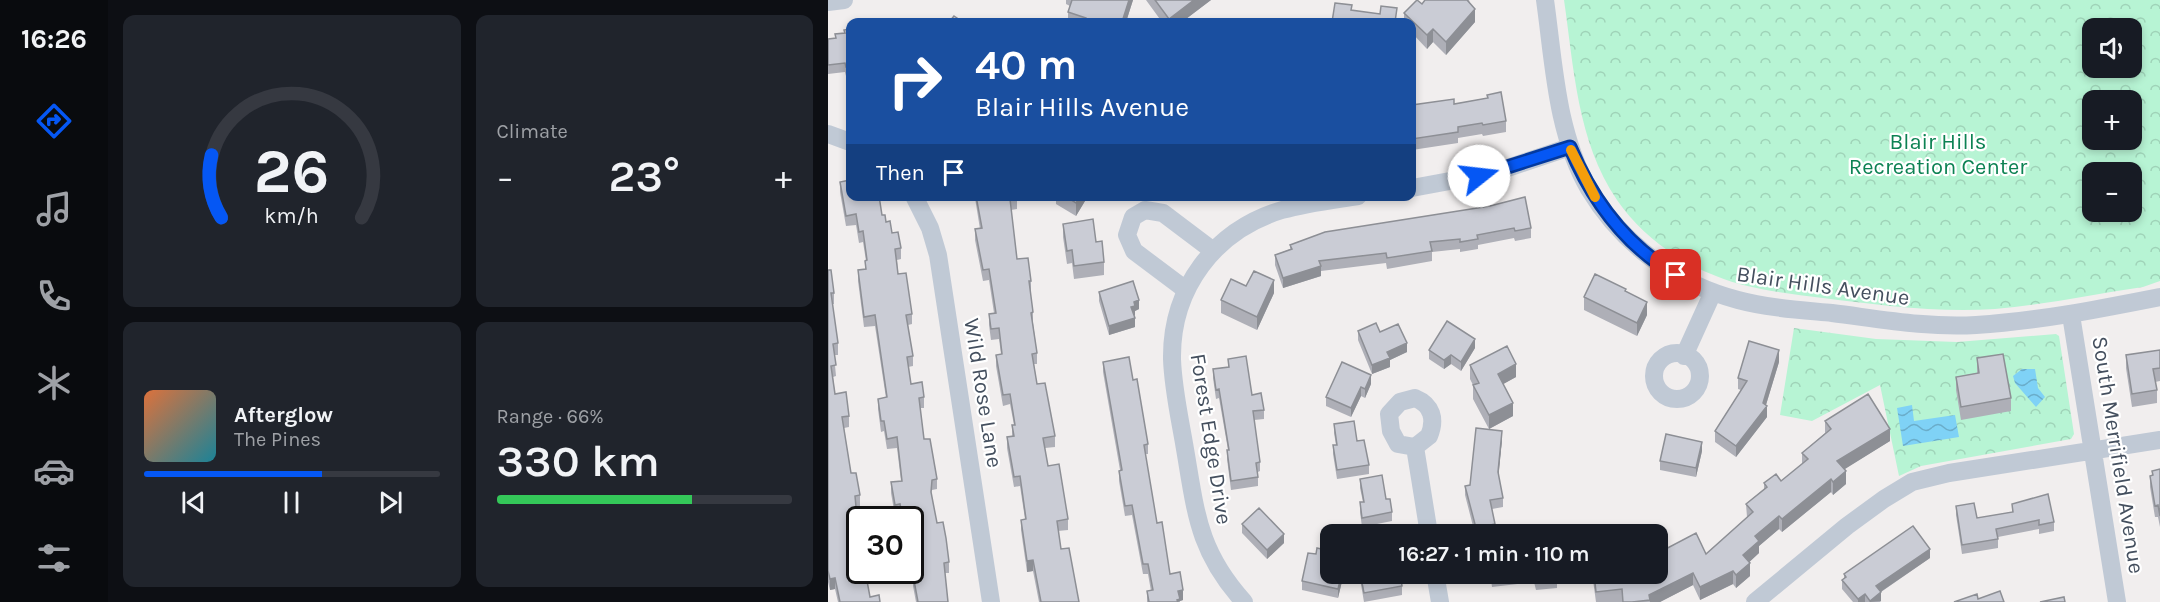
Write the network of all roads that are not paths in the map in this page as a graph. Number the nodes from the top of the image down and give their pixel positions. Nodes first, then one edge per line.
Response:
1 (844, 0) edge
2 (1545, 0) edge
3 (828, 2) edge
4 (828, 134) edge
5 (846, 141) edge
6 (1570, 147) junction
7 (1416, 187) edge
8 (916, 201) edge
9 (1331, 201) edge
10 (1212, 250) junction
11 (1186, 290) junction
12 (1713, 292) junction
13 (2160, 297) edge
14 (2071, 315) junction
15 (1684, 356) dead end
16 (2160, 440) edge
17 (1415, 447) dead end
18 (2093, 452) junction
19 (1427, 524) edge
20 (1437, 584) edge
21 (1239, 600) edge
22 (991, 602) edge
23 (1440, 602) edge
24 (1755, 602) edge
25 (2117, 602) edge

1 - 3 street
2 - 6 street, Blair Hills Avenue
4 - 5 street
6 - 7 street
6 - 12 street, Blair Hills Avenue
8 - 22 street, Wild Rose Lane
9 - 10 street
10 - 11 street, Forest Edge Drive
10 - 11 street
11 - 21 street, Forest Edge Drive
12 - 14 street, Blair Hills Avenue
12 - 15 street
13 - 14 street, Blair Hills Avenue
14 - 18 street, South Merrifield Avenue
16 - 18 street
17 - 19 street
18 - 24 street
18 - 25 street, South Merrifield Avenue
20 - 23 street

